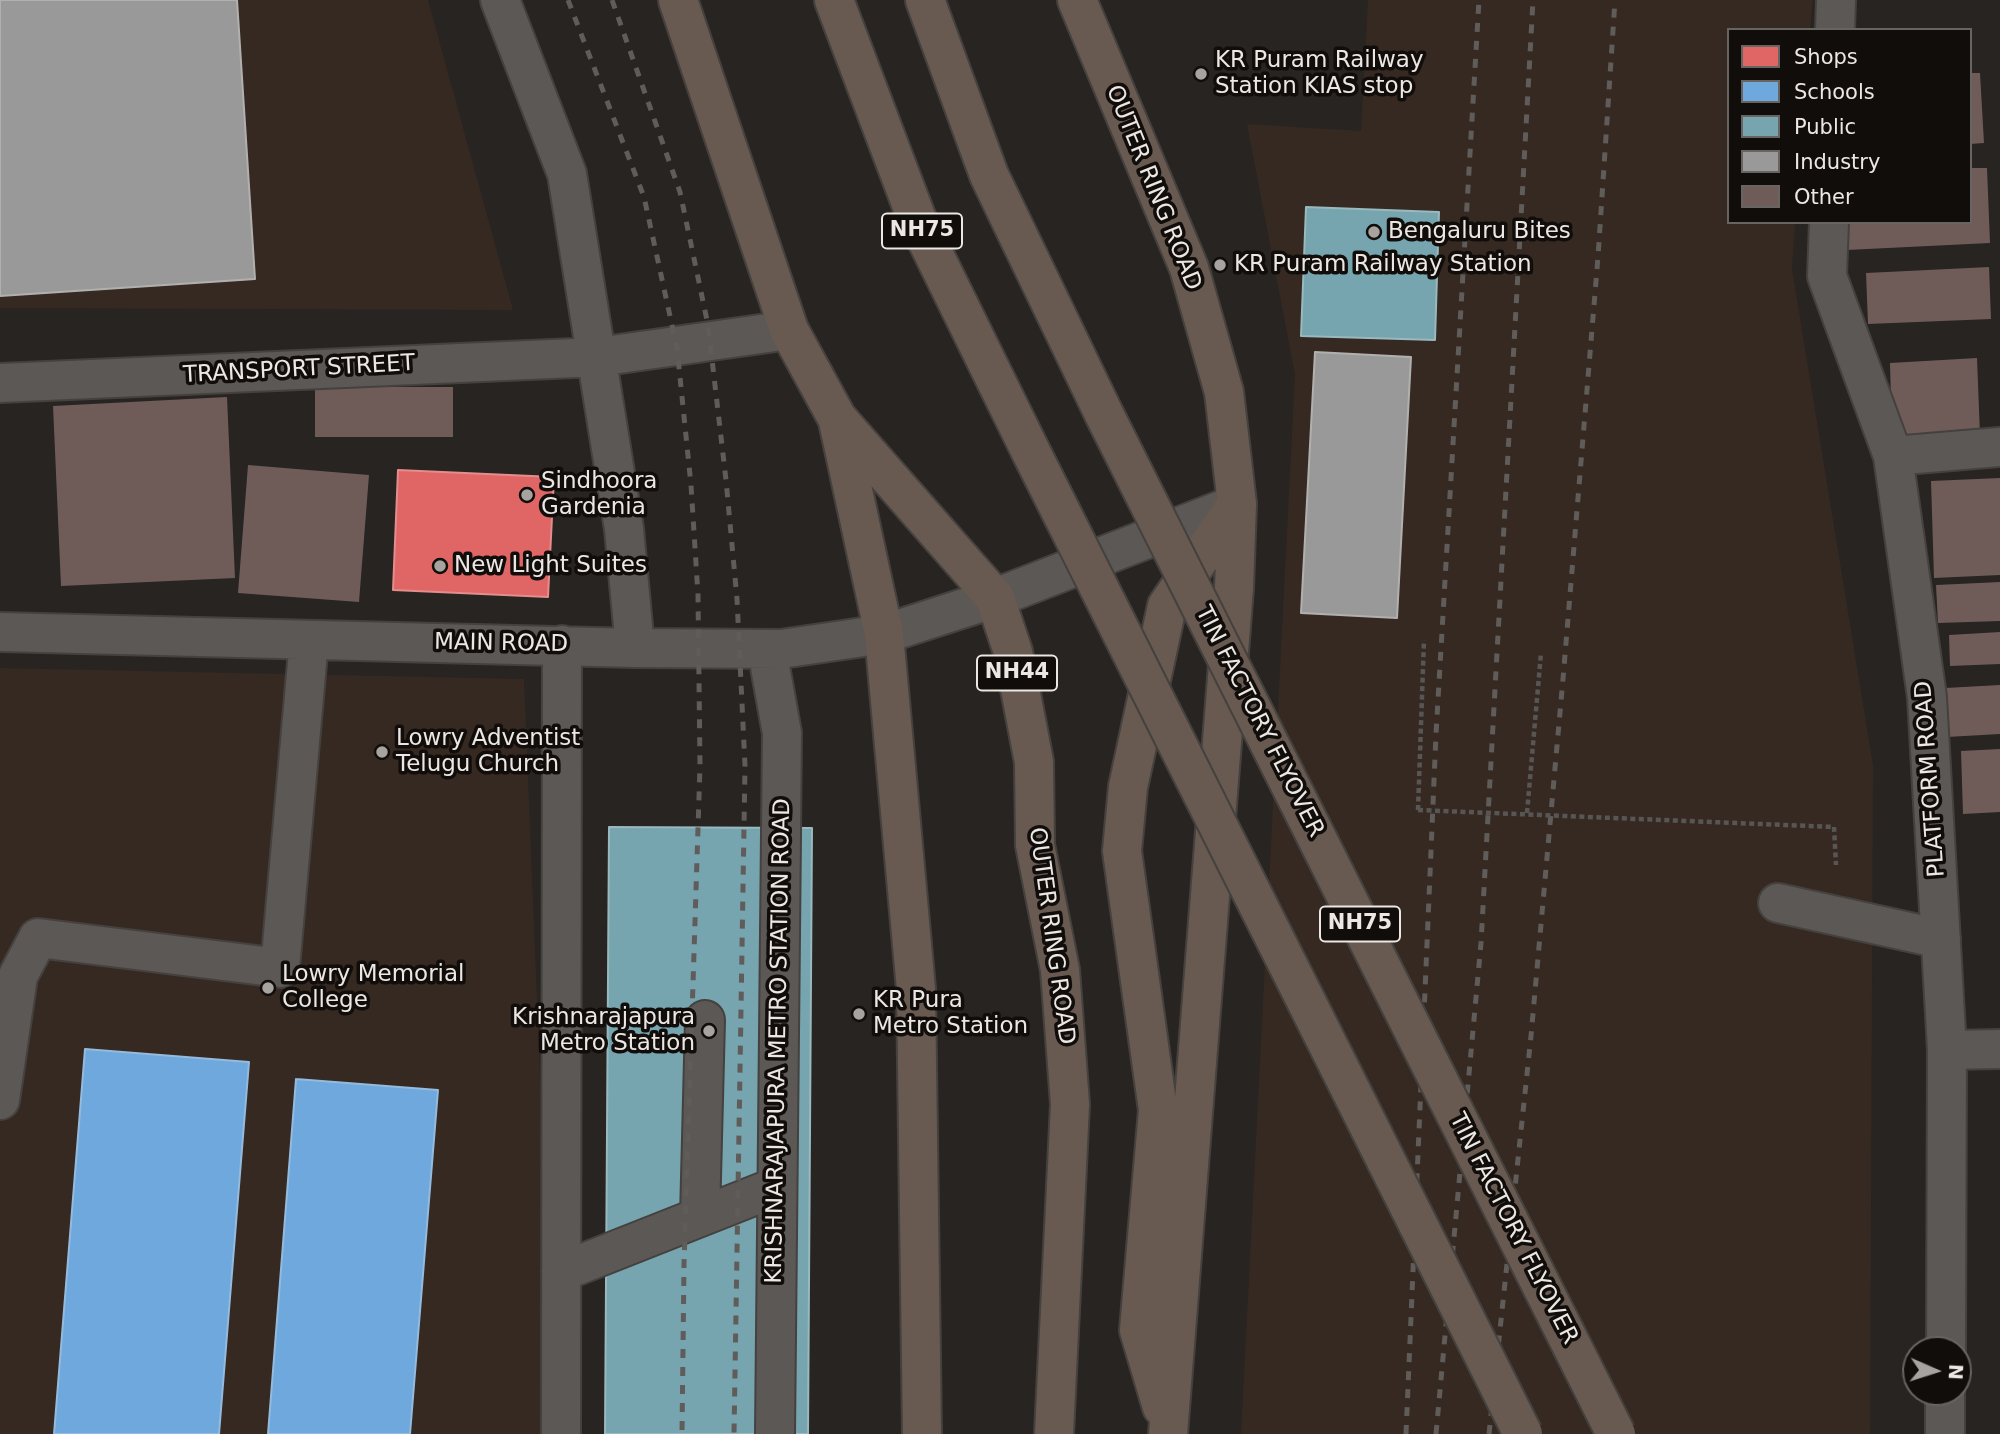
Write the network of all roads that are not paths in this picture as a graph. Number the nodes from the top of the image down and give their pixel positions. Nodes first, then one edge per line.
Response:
1 (500, 0) edge
2 (678, 0) edge
3 (834, 0) edge
4 (925, 0) edge
5 (1077, 0) edge
6 (1836, 0) edge
7 (1835, 28) edge
8 (1829, 224) edge
9 (789, 330) junction
10 (598, 357) junction
11 (0, 383) edge
12 (837, 418) junction
13 (2000, 447) edge
14 (1893, 456) junction
15 (1237, 504) junction
16 (995, 598) junction
17 (0, 632) edge
18 (884, 634) junction
19 (309, 640) junction
20 (562, 645) junction
21 (635, 648) junction
22 (767, 650) junction
23 (1778, 903) dead end
24 (1941, 939) junction
25 (705, 1020) dead end
26 (2000, 1049) edge
27 (1947, 1051) junction
28 (0, 1100) edge
29 (776, 1187) junction
30 (700, 1217) junction
31 (561, 1272) junction
32 (1945, 1336) edge
33 (1945, 1406) edge
34 (1169, 1431) edge
35 (561, 1434) edge
36 (775, 1434) edge
37 (922, 1434) edge
38 (1054, 1434) edge
39 (1523, 1434) edge
40 (1616, 1434) edge
41 (1945, 1434) edge

1 - 10 street
2 - 9 highway, OUTER RING ROAD / NH44
3 - 39 highway, NH75, bridge
4 - 40 highway, TIN FACTORY FLYOVER / NH75, bridge
5 - 15 highway, OUTER RING ROAD
6 - 7 street
8 - 14 street, PLATFORM ROAD
9 - 10 street, TRANSPORT STREET
9 - 12 highway, OUTER RING ROAD / NH44
10 - 11 street, TRANSPORT STREET
10 - 21 street
12 - 16 highway, OUTER RING ROAD / NH44
12 - 18 highway, OUTER RING ROAD
13 - 14 street
14 - 24 street, PLATFORM ROAD
15 - 16 street, MAIN ROAD
15 - 34 highway, OUTER RING ROAD
15 - 34 highway, OUTER RING ROAD
16 - 18 street, MAIN ROAD
16 - 38 highway, OUTER RING ROAD / NH44
17 - 19 street, MAIN ROAD
18 - 22 street, MAIN ROAD
18 - 37 highway, OUTER RING ROAD
19 - 20 street, MAIN ROAD
19 - 28 street
20 - 21 street, MAIN ROAD
20 - 31 street
21 - 22 street, MAIN ROAD
22 - 29 street, KRISHNARAJAPURA METRO STATION ROAD
23 - 24 street
24 - 27 street, PLATFORM ROAD
25 - 30 street
26 - 27 street
27 - 32 street, PLATFORM ROAD
29 - 30 street
29 - 36 street, KRISHNARAJAPURA METRO STATION ROAD
30 - 31 street
31 - 35 street
33 - 41 street

